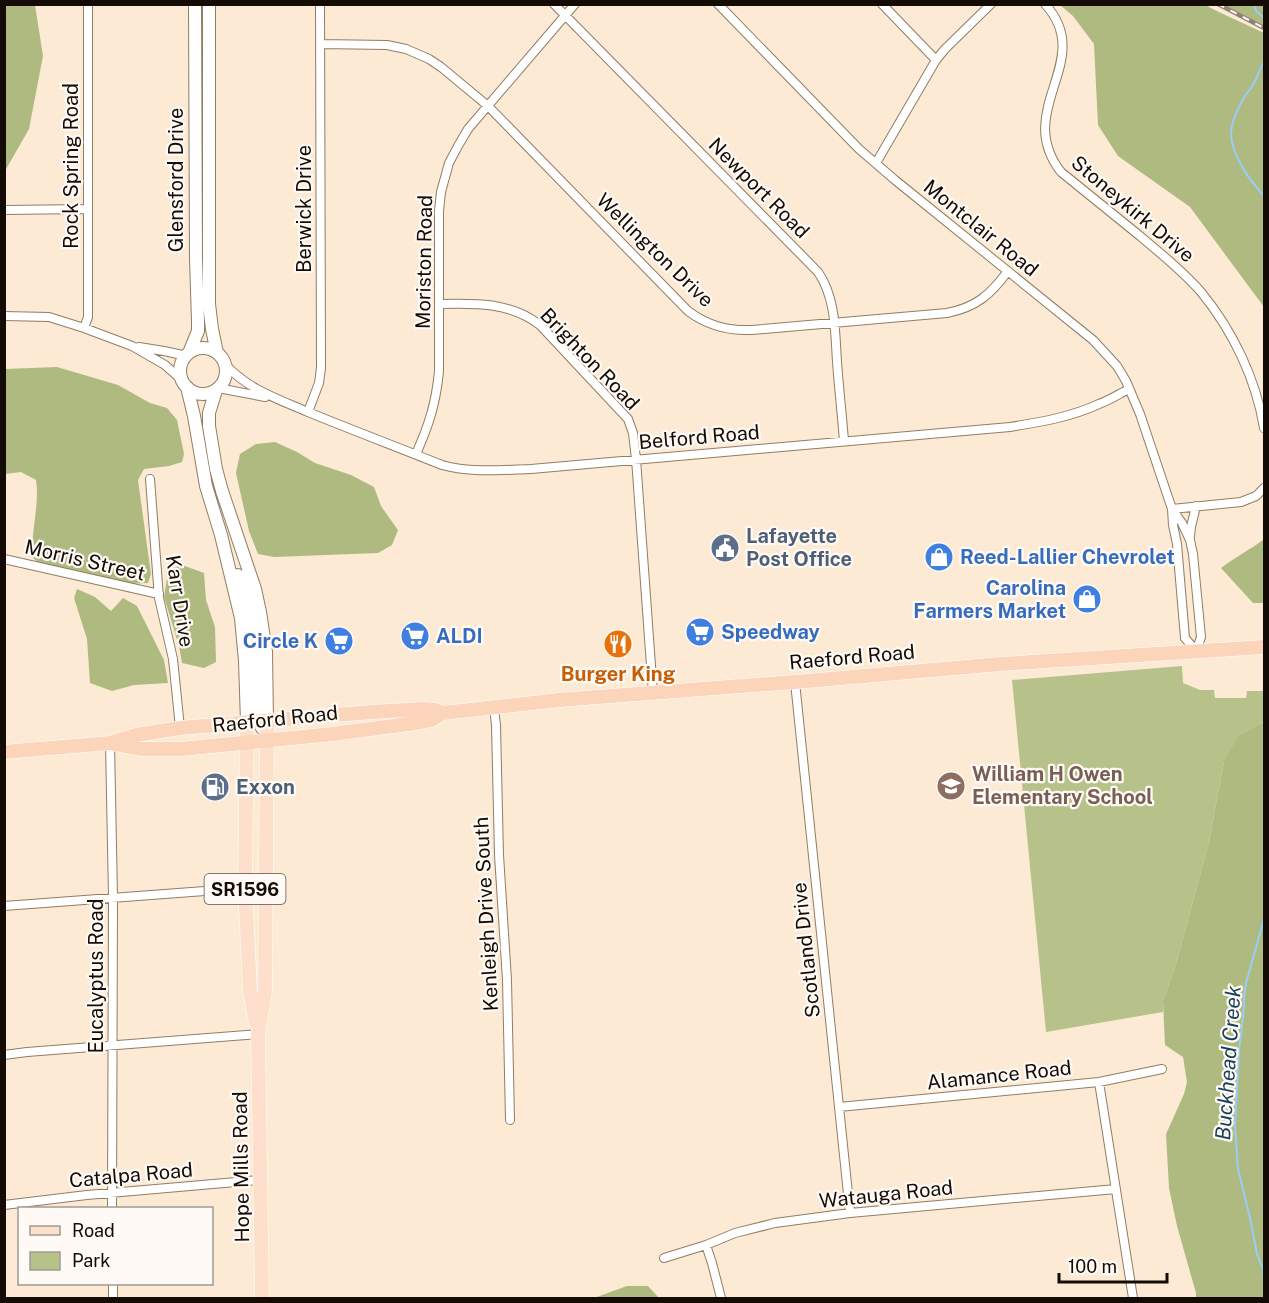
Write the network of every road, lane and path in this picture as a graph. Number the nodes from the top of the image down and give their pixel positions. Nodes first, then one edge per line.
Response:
1 (88, 4) edge
2 (195, 4) edge
3 (209, 4) edge
4 (320, 4) edge
5 (554, 4) edge
6 (574, 4) edge
7 (718, 4) edge
8 (882, 4) edge
9 (991, 4) edge
10 (1045, 4) edge
11 (566, 15) junction
12 (320, 44) junction
13 (936, 60) junction
14 (488, 106) junction
15 (876, 163) junction
16 (87, 209) junction
17 (4, 210) edge
18 (1008, 271) junction
19 (439, 304) junction
20 (4, 316) edge
21 (834, 323) junction
22 (84, 328) junction
23 (132, 346) junction
24 (217, 352) junction
25 (188, 355) junction
26 (225, 364) junction
27 (185, 384) junction
28 (217, 389) junction
29 (1129, 389) junction
30 (278, 399) junction
31 (308, 412) junction
32 (1264, 428) edge
33 (844, 441) junction
34 (416, 454) junction
35 (636, 459) junction
36 (150, 479) dead end
37 (1264, 488) edge
38 (1196, 506) junction
39 (1172, 508) junction
40 (1190, 540) junction
41 (4, 559) edge
42 (159, 594) junction
43 (1264, 647) edge
44 (1196, 651) junction
45 (795, 682) junction
46 (652, 693) junction
47 (494, 708) junction
48 (443, 713) junction
49 (257, 721) junction
50 (180, 728) junction
51 (267, 740) junction
52 (246, 742) junction
53 (110, 743) junction
54 (4, 752) edge
55 (245, 888) junction
56 (113, 897) junction
57 (4, 906) edge
58 (258, 1034) junction
59 (112, 1046) junction
60 (4, 1055) edge
61 (1162, 1069) dead end
62 (1099, 1082) junction
63 (839, 1107) junction
64 (510, 1120) dead end
65 (260, 1180) junction
66 (1116, 1189) junction
67 (112, 1193) junction
68 (4, 1205) edge
69 (112, 1207) edge
70 (850, 1213) junction
71 (706, 1245) junction
72 (664, 1258) dead end
73 (262, 1299) edge
74 (721, 1299) edge
75 (1133, 1299) edge

1 - 16 street, Rock Spring Road
2 - 25 main road, Glensford Drive
3 - 24 main road, Glensford Drive
4 - 12 street, Berwick Drive
5 - 11 street, Newport Road
6 - 11 street, Moriston Road
7 - 15 street, Montclair Road
8 - 13 street
9 - 13 street
10 - 32 street, Stoneykirk Drive
11 - 14 street, Moriston Road
11 - 21 street, Newport Road
12 - 14 street, Wellington Drive
12 - 31 street, Berwick Drive
13 - 15 street
14 - 19 street, Moriston Road
14 - 21 street, Wellington Drive
15 - 18 street, Montclair Road
16 - 17 street
16 - 22 street, Rock Spring Road
18 - 21 street, Wellington Drive
18 - 29 street, Montclair Road
19 - 34 street, Moriston Road
19 - 35 street, Brighton Road
20 - 22 street
21 - 33 street, Newport Road
22 - 23 street
23 - 25 street
23 - 27 street
24 - 25 main road
24 - 26 main road
25 - 27 main road
26 - 28 main road
26 - 30 street, Belford Road
27 - 28 main road
27 - 49 main road
28 - 30 street, Belford Road
28 - 49 main road
29 - 33 street, Belford Road
29 - 39 street, Montclair Road
30 - 31 street, Belford Road
31 - 34 street, Belford Road
33 - 35 street, Belford Road
34 - 35 street, Belford Road
35 - 46 street, Brighton Road
36 - 42 street, Karr Drive
37 - 38 street
38 - 39 street
38 - 40 street
39 - 40 street, Montclair Road
39 - 44 street, Montclair Road
40 - 44 street, Montclair Road
41 - 42 street, Morris Street
42 - 50 street, Karr Drive
43 - 44 highway, Raeford Road
44 - 45 highway, Raeford Road
45 - 46 highway, Raeford Road
45 - 63 street, Scotland Drive
46 - 47 highway, Raeford Road
47 - 48 highway, Raeford Road
47 - 64 street, Kenleigh Drive South
48 - 49 highway, Raeford Road
48 - 51 highway, Raeford Road
49 - 50 highway, Raeford Road
49 - 51 main road, Hope Mills Road
49 - 52 main road, Hope Mills Road / SR1596
50 - 53 highway, Raeford Road
51 - 52 highway, Raeford Road
51 - 58 main road, Hope Mills Road / SR1596
52 - 53 highway, Raeford Road
52 - 55 main road, Hope Mills Road / SR1596
53 - 54 highway, Raeford Road
53 - 56 street, Eucalyptus Road
55 - 56 street
55 - 58 main road, Hope Mills Road / SR1596
56 - 57 street
56 - 59 street, Eucalyptus Road
58 - 59 street
58 - 65 main road, Hope Mills Road / SR1596
59 - 60 street
59 - 67 street, Eucalyptus Road
61 - 62 street, Alamance Road
62 - 63 street, Alamance Road
62 - 66 street
63 - 70 street, Scotland Drive
65 - 67 street, Catalpa Road
65 - 73 main road, Hope Mills Road / SR1596
66 - 70 street, Watauga Road
66 - 75 street
67 - 68 street, Catalpa Road
67 - 69 street, Eucalyptus Road
70 - 71 street, Watauga Road
71 - 72 street, Watauga Road
71 - 74 street

